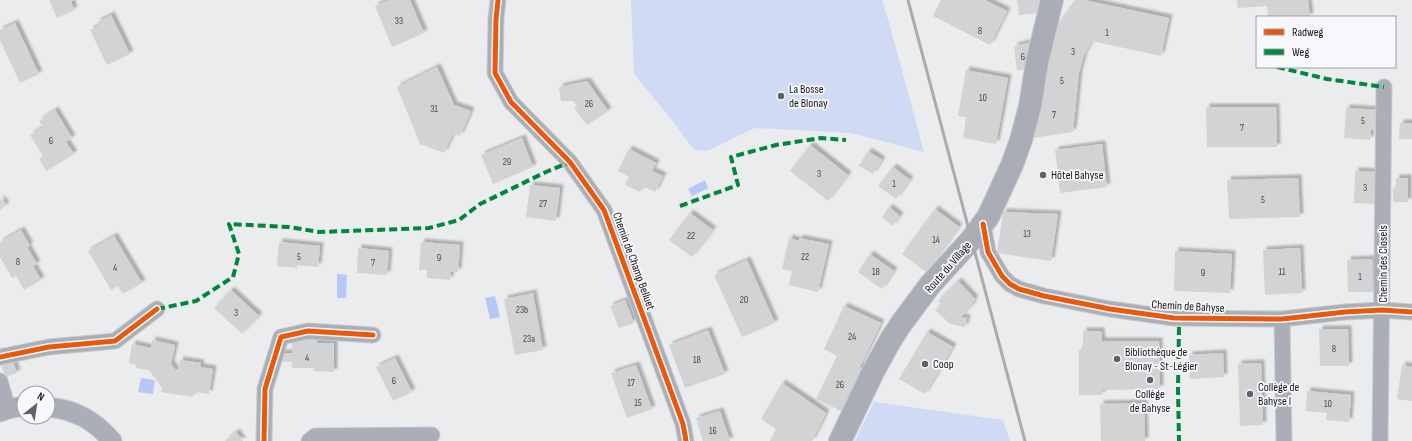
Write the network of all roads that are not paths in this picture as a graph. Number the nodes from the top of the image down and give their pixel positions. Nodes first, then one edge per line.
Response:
1 (498, 0) edge
2 (1052, 4) edge
3 (1384, 87) dead end
4 (983, 224) junction
5 (157, 309) dead end
6 (1382, 310) junction
7 (1412, 312) edge
8 (1282, 319) junction
9 (373, 335) dead end
10 (0, 357) edge
11 (0, 381) edge
12 (11, 409) edge
13 (56, 409) edge
14 (432, 435) dead end
15 (112, 441) edge
16 (264, 441) edge
17 (309, 441) edge
18 (686, 441) edge
19 (840, 441) edge
20 (1284, 441) edge
21 (1380, 441) edge

1 - 18 street, Chemin de Champ Belluet
2 - 4 main road, Route du Village
3 - 6 street, Chemin des Closels
4 - 8 street, Chemin de Bahyse
4 - 19 main road, Route du Village
5 - 10 street
6 - 7 street, Chemin de Bahyse
6 - 8 street, Chemin de Bahyse
6 - 21 street, Chemin des Closels
8 - 20 street
9 - 16 street
11 - 12 street
13 - 15 street
14 - 17 street

